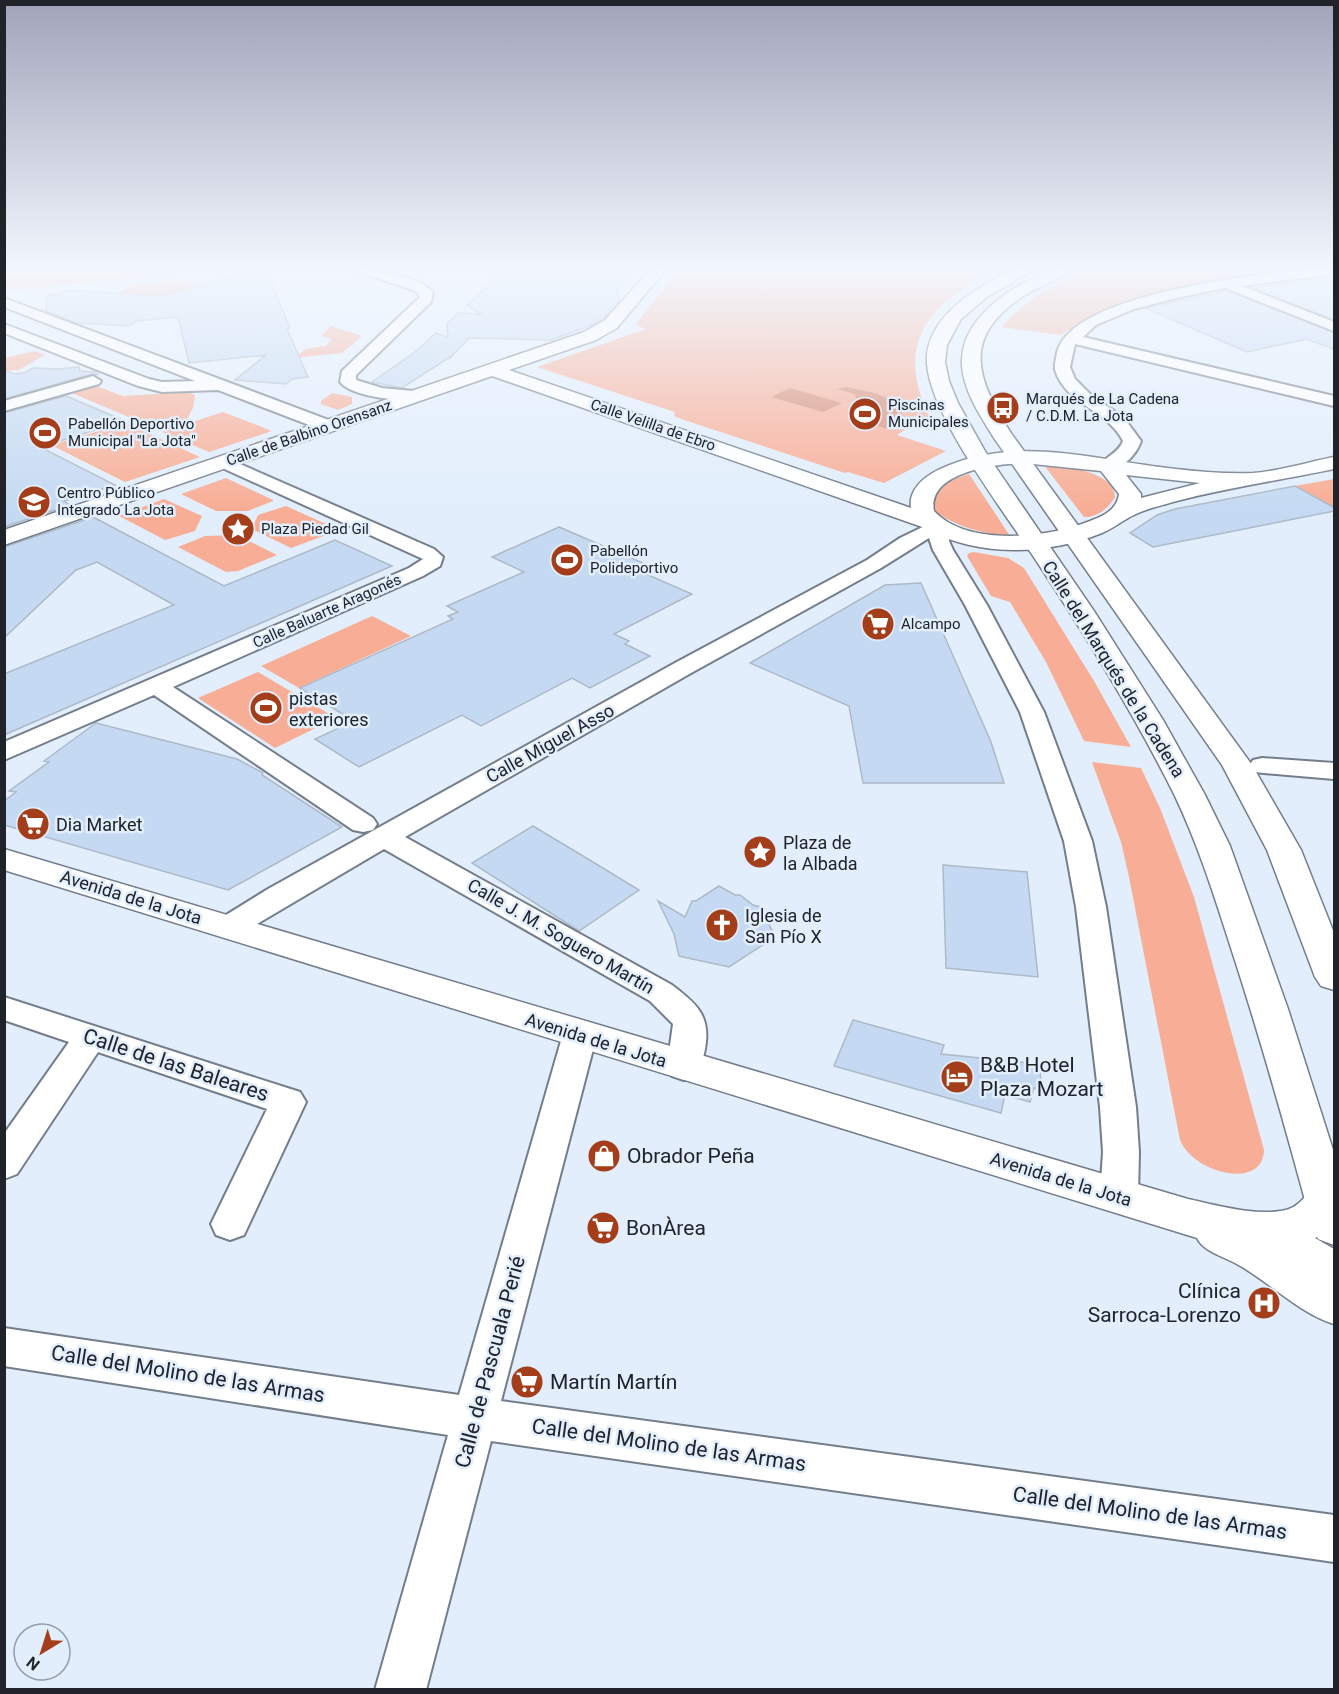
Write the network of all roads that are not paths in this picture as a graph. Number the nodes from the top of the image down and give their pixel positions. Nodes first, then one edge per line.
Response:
1 (55, 348) edge
2 (120, 348) edge
3 (375, 348) edge
4 (552, 348) edge
5 (938, 348) edge
6 (973, 348) edge
7 (1065, 348) edge
8 (1112, 348) edge
9 (179, 370) junction
10 (492, 370) junction
11 (93, 381) dead end
12 (144, 383) junction
13 (220, 385) junction
14 (418, 395) junction
15 (1335, 401) edge
16 (4, 406) edge
17 (328, 426) junction
18 (1017, 457) junction
19 (981, 461) junction
20 (224, 462) junction
21 (1335, 463) edge
22 (1108, 466) junction
23 (1251, 479) junction
24 (814, 481) junction
25 (930, 484) junction
26 (1125, 510) junction
27 (936, 525) junction
28 (1074, 535) junction
29 (4, 538) edge
30 (1036, 542) junction
31 (933, 560) junction
32 (874, 564) junction
33 (156, 686) junction
34 (4, 752) edge
35 (1262, 766) dead end
36 (1335, 771) edge
37 (374, 830) junction
38 (4, 859) edge
39 (230, 927) junction
40 (1335, 977) edge
41 (4, 1008) edge
42 (580, 1034) junction
43 (90, 1037) junction
44 (684, 1067) junction
45 (4, 1164) edge
46 (1119, 1196) junction
47 (1331, 1213) edge
48 (1188, 1218) junction
49 (230, 1224) dead end
50 (1251, 1230) junction
51 (1335, 1272) edge
52 (1335, 1303) edge
53 (4, 1347) edge
54 (475, 1418) junction
55 (1335, 1539) edge
56 (400, 1689) edge

1 - 12 street
2 - 9 street
3 - 14 street
4 - 10 street, Calle de Balbino Orensanz
5 - 19 street, Calle del Marqués de la Cadena
6 - 18 street, Calle del Marqués de la Cadena
7 - 22 street
8 - 15 street
9 - 12 street
9 - 13 street
10 - 14 street, Calle de Balbino Orensanz
10 - 24 street, Calle Velilla de Ebro
11 - 16 street
12 - 13 street
13 - 17 street
14 - 17 street, Calle de Balbino Orensanz
17 - 20 street, Calle de Balbino Orensanz
18 - 19 street, Calle Velilla de Ebro
18 - 22 street, Calle Velilla de Ebro
18 - 28 street, Calle del Marqués de la Cadena
19 - 25 street, Calle Velilla de Ebro
19 - 30 street, Calle del Marqués de la Cadena
20 - 29 street, Calle de Balbino Orensanz
20 - 33 street, Calle Baluarte Aragonés
21 - 23 street
22 - 23 street, Calle Velilla de Ebro
22 - 26 street
23 - 26 street, Calle Velilla de Ebro
24 - 25 street, Calle Velilla de Ebro
24 - 27 street, Calle Velilla de Ebro
25 - 27 street
26 - 28 street, Calle Velilla de Ebro
27 - 30 street, Calle Velilla de Ebro
27 - 31 street
27 - 32 street, Calle Miguel Asso
28 - 30 street, Calle Velilla de Ebro
28 - 40 street, Calle del Marqués de la Cadena
30 - 47 street, Calle del Marqués de la Cadena
31 - 32 street, Calle Miguel Asso
31 - 46 street
32 - 37 street, Calle Miguel Asso
33 - 34 street, Calle Baluarte Aragonés
33 - 37 street
35 - 36 street
37 - 39 street, Calle Miguel Asso
37 - 44 street, Calle J. M. Soguero Martín
38 - 39 street, Avenida de la Jota
39 - 42 street, Avenida de la Jota
41 - 43 street, Calle de las Baleares
42 - 44 street, Avenida de la Jota
42 - 54 street, Calle de Pascuala Perié
43 - 45 street
43 - 49 street, Calle de las Baleares
44 - 46 street, Avenida de la Jota
46 - 48 street, Avenida de la Jota
47 - 50 street, Avenida de la Jota
48 - 50 street, Avenida de la Jota
48 - 52 street, Avenida de la Jota
50 - 51 street, Avenida de la Jota
53 - 54 street, Calle del Molino de las Armas
54 - 55 street, Calle del Molino de las Armas
54 - 56 street, Calle de Pascuala Perié

